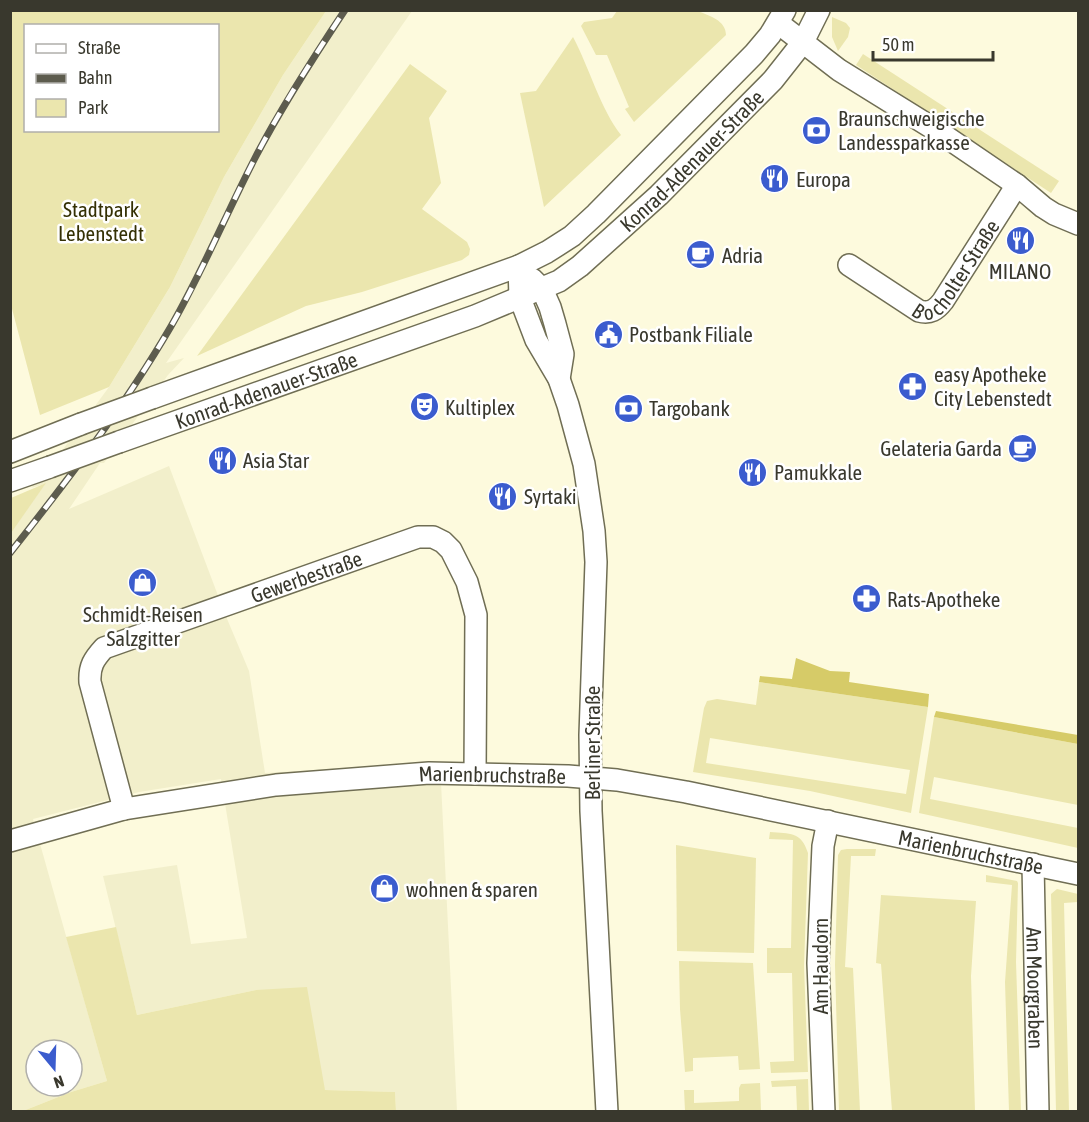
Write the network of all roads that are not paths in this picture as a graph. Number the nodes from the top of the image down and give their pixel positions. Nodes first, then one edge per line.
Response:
1 (819, 10) edge
2 (782, 17) edge
3 (803, 42) junction
4 (1017, 185) junction
5 (1076, 222) edge
6 (849, 265) dead end
7 (519, 266) junction
8 (542, 289) junction
9 (520, 298) junction
10 (560, 379) junction
11 (10, 452) edge
12 (10, 481) edge
13 (475, 774) junction
14 (591, 779) junction
15 (123, 809) junction
16 (828, 821) junction
17 (10, 841) edge
18 (1033, 864) junction
19 (1078, 874) edge
20 (607, 1112) edge
21 (825, 1112) edge
22 (1038, 1112) edge

1 - 3 street, Konrad-Adenauer-Straße
2 - 3 street
2 - 7 street, Konrad-Adenauer-Straße
3 - 4 street
3 - 8 street, Konrad-Adenauer-Straße
4 - 5 street
4 - 6 street, Bocholter Straße
7 - 8 street
7 - 9 street
7 - 11 street, Konrad-Adenauer-Straße, bridge
8 - 9 street, Konrad-Adenauer-Straße
8 - 10 street, Berliner Straße
9 - 10 street, Berliner Straße
9 - 12 street, Konrad-Adenauer-Straße, bridge
10 - 14 street, Berliner Straße
13 - 14 street, Marienbruchstraße
13 - 15 street, Marienbruchstraße
13 - 15 street, Gewerbestraße
14 - 16 street, Marienbruchstraße
14 - 20 street, Berliner Straße
15 - 17 street, Marienbruchstraße
16 - 18 street, Marienbruchstraße
16 - 21 street, Am Haudorn
18 - 19 street, Marienbruchstraße
18 - 22 street, Am Moorgraben

